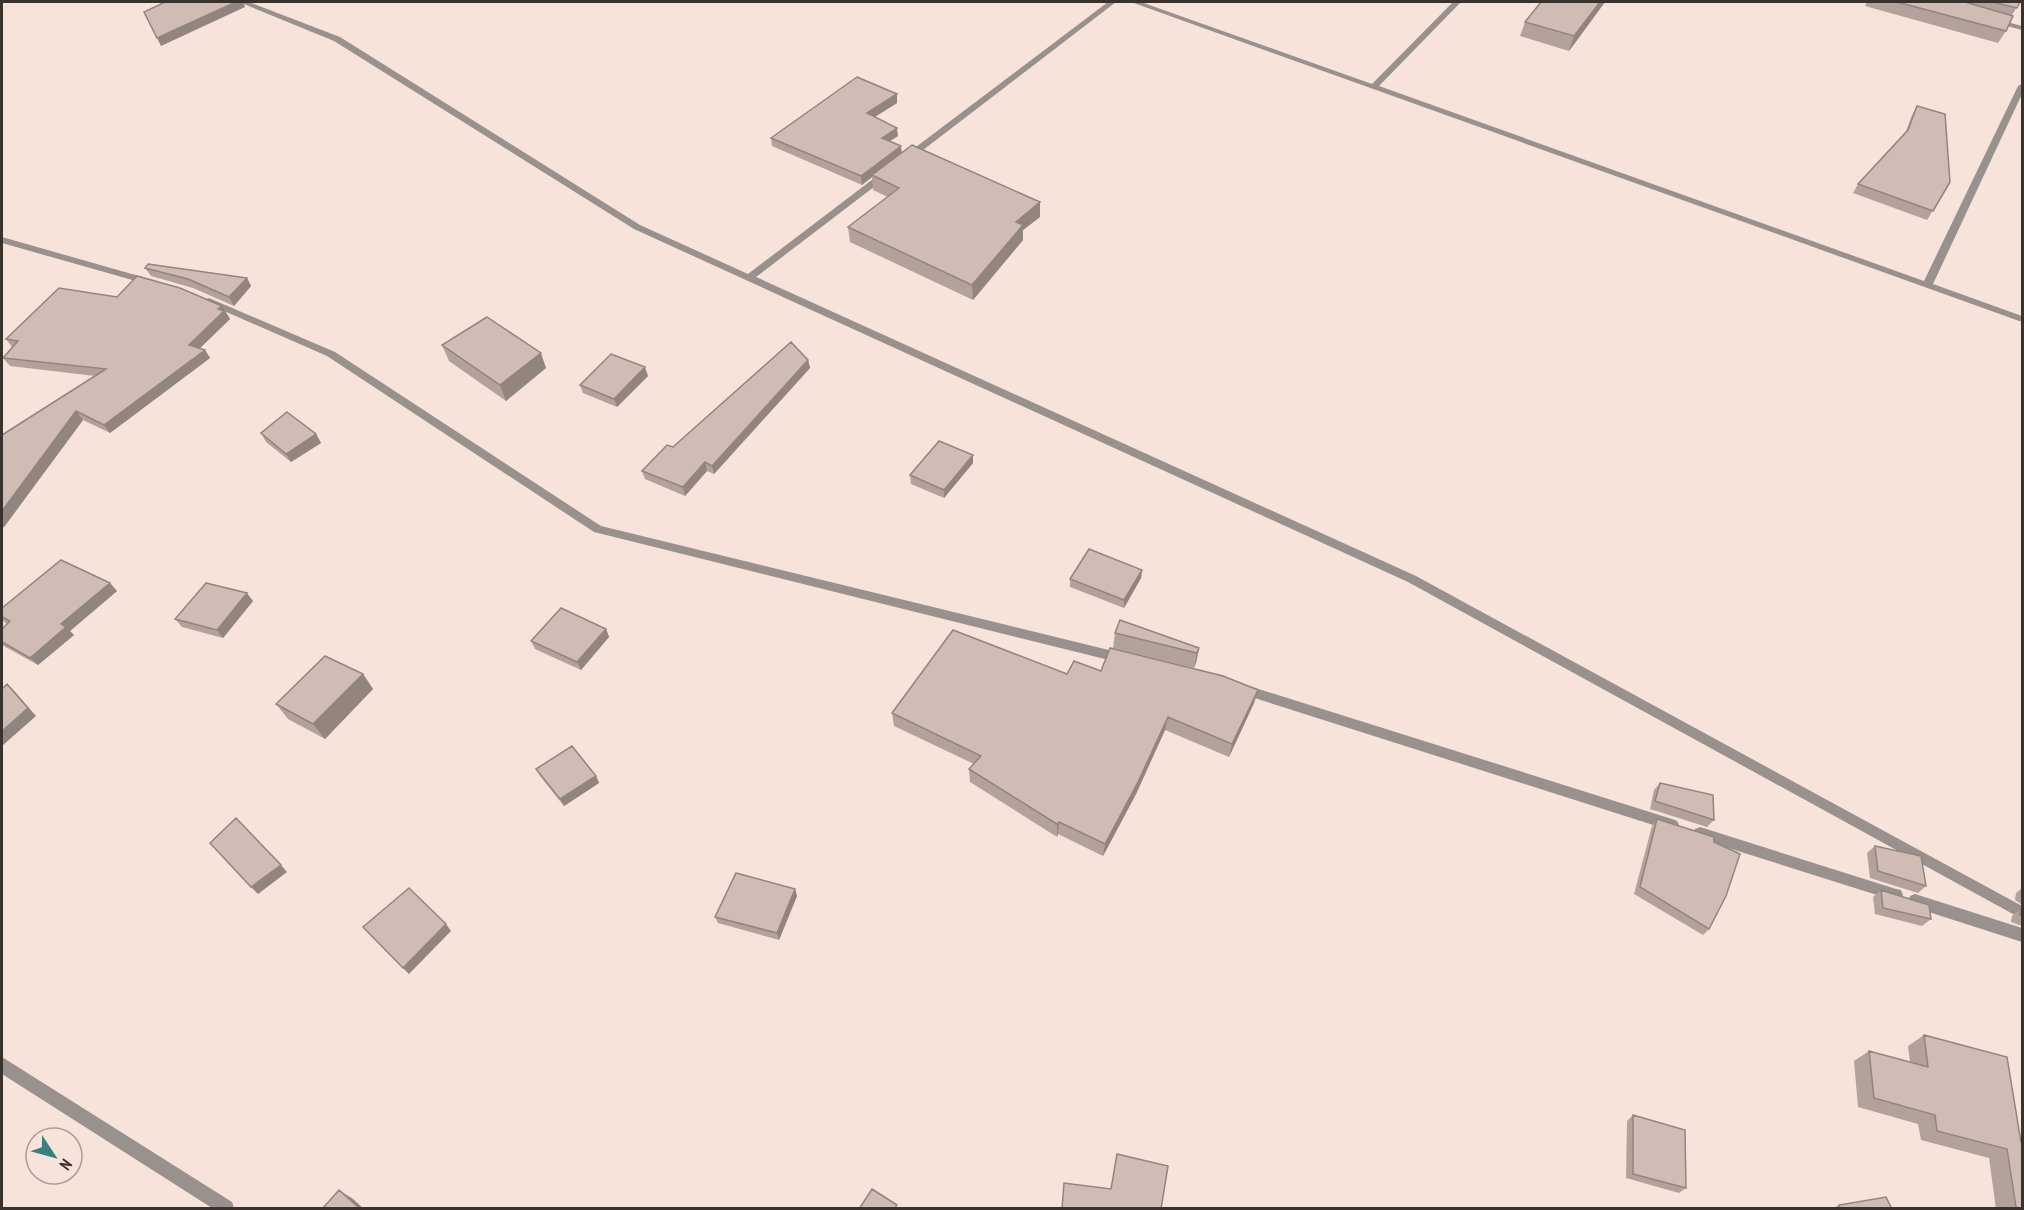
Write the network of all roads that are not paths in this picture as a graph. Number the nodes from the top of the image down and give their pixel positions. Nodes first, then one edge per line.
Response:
1 (243, 2) edge
2 (1112, 2) edge
3 (1135, 2) edge
4 (1457, 2) edge
5 (1988, 18) edge
6 (2022, 28) edge
7 (2022, 86) edge
8 (1374, 87) junction
9 (898, 165) edge
10 (889, 172) edge
11 (2, 240) edge
12 (749, 278) junction
13 (156, 283) edge
14 (1927, 285) junction
15 (200, 297) edge
16 (2022, 319) edge
17 (1137, 662) edge
18 (1228, 684) edge
19 (2022, 913) edge
20 (2022, 935) edge
21 (2, 1065) edge
22 (226, 1209) edge

1 - 12 street
2 - 9 street
3 - 8 street
4 - 8 street
5 - 6 street
7 - 14 street
8 - 14 street
10 - 12 street
11 - 13 street
12 - 19 street
14 - 16 street
15 - 17 street
18 - 20 street
21 - 22 street

